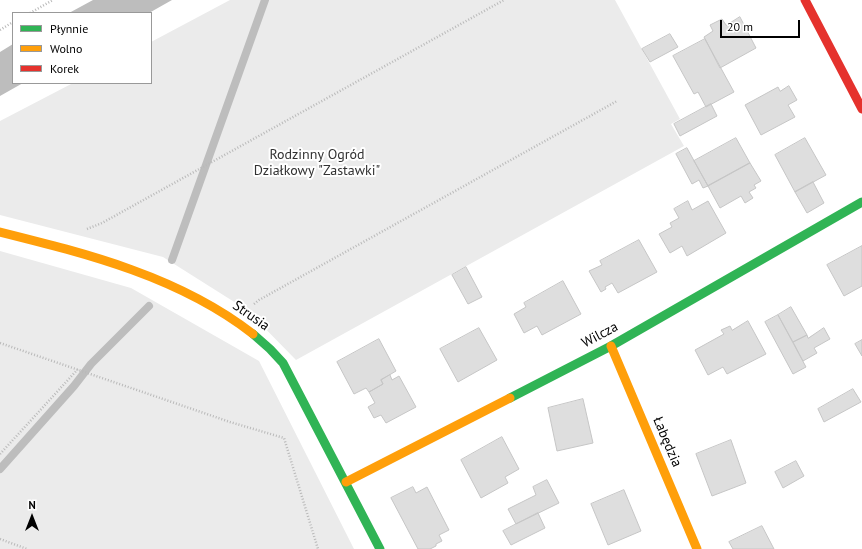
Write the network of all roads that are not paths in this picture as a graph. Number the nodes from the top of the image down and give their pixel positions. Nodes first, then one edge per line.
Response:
1 (805, 0) edge
2 (862, 109) edge
3 (862, 202) edge
4 (0, 232) edge
5 (611, 346) junction
6 (346, 482) junction
7 (380, 549) edge
8 (696, 549) edge

1 - 2 street
3 - 5 street, Wilcza
4 - 6 street, Strusia
5 - 6 street, Wilcza
5 - 8 street, Łabędzia
6 - 7 street, Strusia

